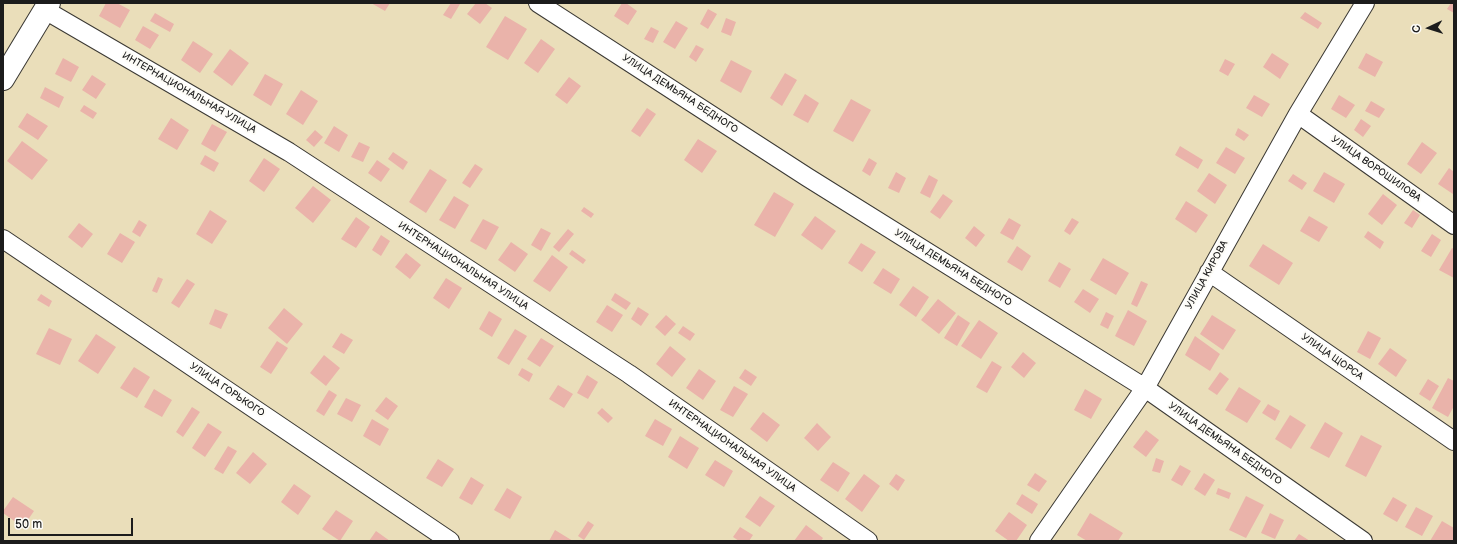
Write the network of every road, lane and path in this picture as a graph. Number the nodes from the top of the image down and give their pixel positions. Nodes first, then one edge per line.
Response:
1 (538, 3) edge
2 (1365, 3) edge
3 (47, 6) edge
4 (3, 78) edge
5 (1298, 114) junction
6 (1454, 225) edge
7 (3, 239) edge
8 (1209, 272) junction
9 (1145, 388) junction
10 (1454, 441) edge
11 (450, 541) edge
12 (868, 541) edge
13 (1039, 541) edge
14 (1363, 541) edge

1 - 9 street, УЛИЦА ДЕМЬЯНА БЕДНОГО
2 - 5 street, УЛИЦА КИРОВА
3 - 4 street
3 - 12 street, ИНТЕРНАЦИОНАЛЬНАЯ УЛИЦА
5 - 6 street, УЛИЦА ВОРОШИЛОВА
5 - 8 street, УЛИЦА КИРОВА
7 - 11 street, УЛИЦА ГОРЬКОГО
8 - 9 street, УЛИЦА КИРОВА
8 - 10 street, УЛИЦА ЩОРСА
9 - 13 street, УЛИЦА КИРОВА
9 - 14 street, УЛИЦА ДЕМЬЯНА БЕДНОГО

